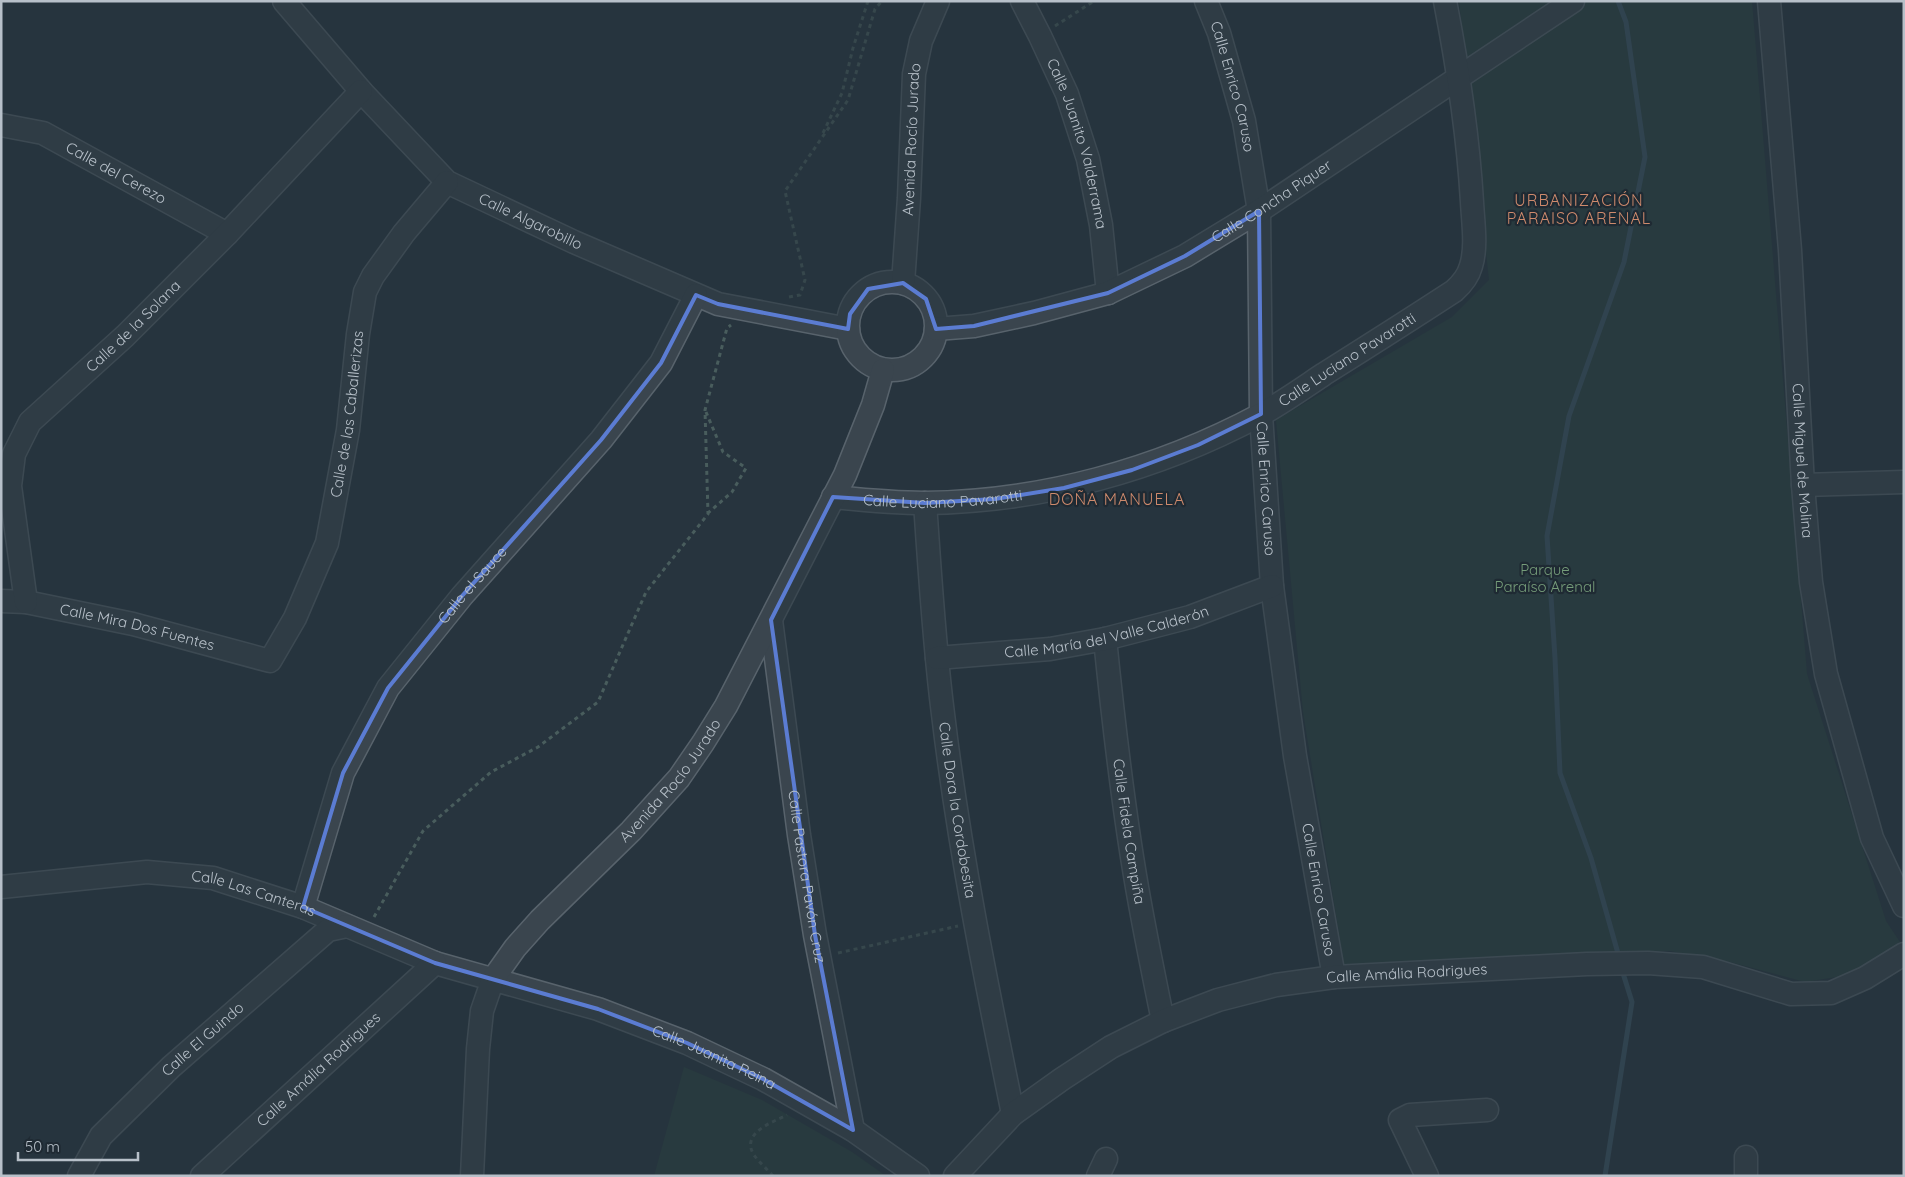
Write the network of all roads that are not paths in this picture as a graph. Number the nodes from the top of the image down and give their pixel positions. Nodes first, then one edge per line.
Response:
1 (284, 1) edge
2 (938, 1) edge
3 (1022, 1) edge
4 (1206, 1) edge
5 (1445, 1) edge
6 (1574, 1) edge
7 (1769, 1) edge
8 (1459, 77) junction
9 (361, 91) junction
10 (1, 126) edge
11 (447, 182) junction
12 (1259, 211) junction
13 (227, 234) junction
14 (902, 283) junction
15 (1108, 293) junction
16 (696, 294) junction
17 (848, 329) junction
18 (936, 329) junction
19 (883, 370) junction
20 (1261, 414) junction
21 (1904, 482) edge
22 (1803, 485) junction
23 (833, 497) junction
24 (925, 503) junction
25 (1272, 586) junction
26 (1, 601) edge
27 (26, 602) junction
28 (771, 620) junction
29 (1105, 639) junction
30 (936, 658) junction
31 (270, 661) joint
32 (1, 887) edge
33 (1904, 906) edge
34 (303, 907) junction
35 (347, 926) junction
36 (1904, 954) edge
37 (436, 963) junction
38 (1334, 977) junction
39 (493, 979) junction
40 (1163, 1020) junction
41 (1487, 1110) dead end
42 (1013, 1114) junction
43 (853, 1130) junction
44 (79, 1176) edge
45 (202, 1176) edge
46 (472, 1176) edge
47 (918, 1176) edge
48 (955, 1176) edge
49 (1427, 1176) edge

1 - 9 street, Calle Algarobillo
2 - 14 street, Avenida Rocío Jurado
3 - 15 street, Calle Juanito Valderrama
4 - 12 street, Calle Enrico Caruso
5 - 8 street, Calle Luciano Pavarotti
6 - 8 street, Calle Concha Piquer
7 - 22 street, Calle Miguel de Molina
8 - 12 street, Calle Concha Piquer
8 - 20 street, Calle Luciano Pavarotti
9 - 11 street, Calle Algarobillo
9 - 13 street, Calle de la Solana
10 - 13 street, Calle del Cerezo
11 - 16 street, Calle Algarobillo
11 - 31 street, Calle de las Caballerizas
12 - 15 street, Calle Concha Piquer
12 - 20 street, Calle Enrico Caruso
13 - 27 street, Calle de la Solana
14 - 17 street
14 - 18 street
15 - 18 street, Calle Concha Piquer
16 - 17 street, Calle Algarobillo
16 - 34 street, Calle el Sauce
17 - 19 street
18 - 19 street
19 - 23 street, Avenida Rocío Jurado
20 - 24 street, Calle Luciano Pavarotti
20 - 25 street, Calle Enrico Caruso
21 - 22 street
22 - 33 street, Calle Miguel de Molina
23 - 24 street, Calle Luciano Pavarotti
23 - 28 street, Avenida Rocío Jurado
24 - 30 street, Calle Dora la Cordobesita
25 - 29 street, Calle María del Valle Calderón
25 - 38 street, Calle Enrico Caruso
26 - 27 street, Calle Mira Dos Fuentes
27 - 31 street, Calle Mira Dos Fuentes
28 - 39 street, Avenida Rocío Jurado
28 - 43 street, Calle Pastora Pavón Cruz
29 - 30 street, Calle María del Valle Calderón
29 - 40 street, Calle Fidela Campiña
30 - 42 street, Calle Dora la Cordobesita
32 - 34 street, Calle Las Canteras
34 - 35 street, Calle Las Canteras
35 - 37 street, Calle Las Canteras
35 - 44 street, Calle El Guindo
36 - 38 street, Calle Amália Rodrigues
37 - 39 street, Calle Las Canteras
37 - 45 street, Calle Amália Rodrigues
38 - 40 street, Calle Amália Rodrigues
39 - 43 street, Calle Juanita Reina
39 - 46 street, Avenida Rocío Jurado
40 - 42 street, Calle Amália Rodrigues
41 - 49 street
42 - 48 street, Calle Amália Rodrigues
43 - 47 street, Calle Juanita Reina

